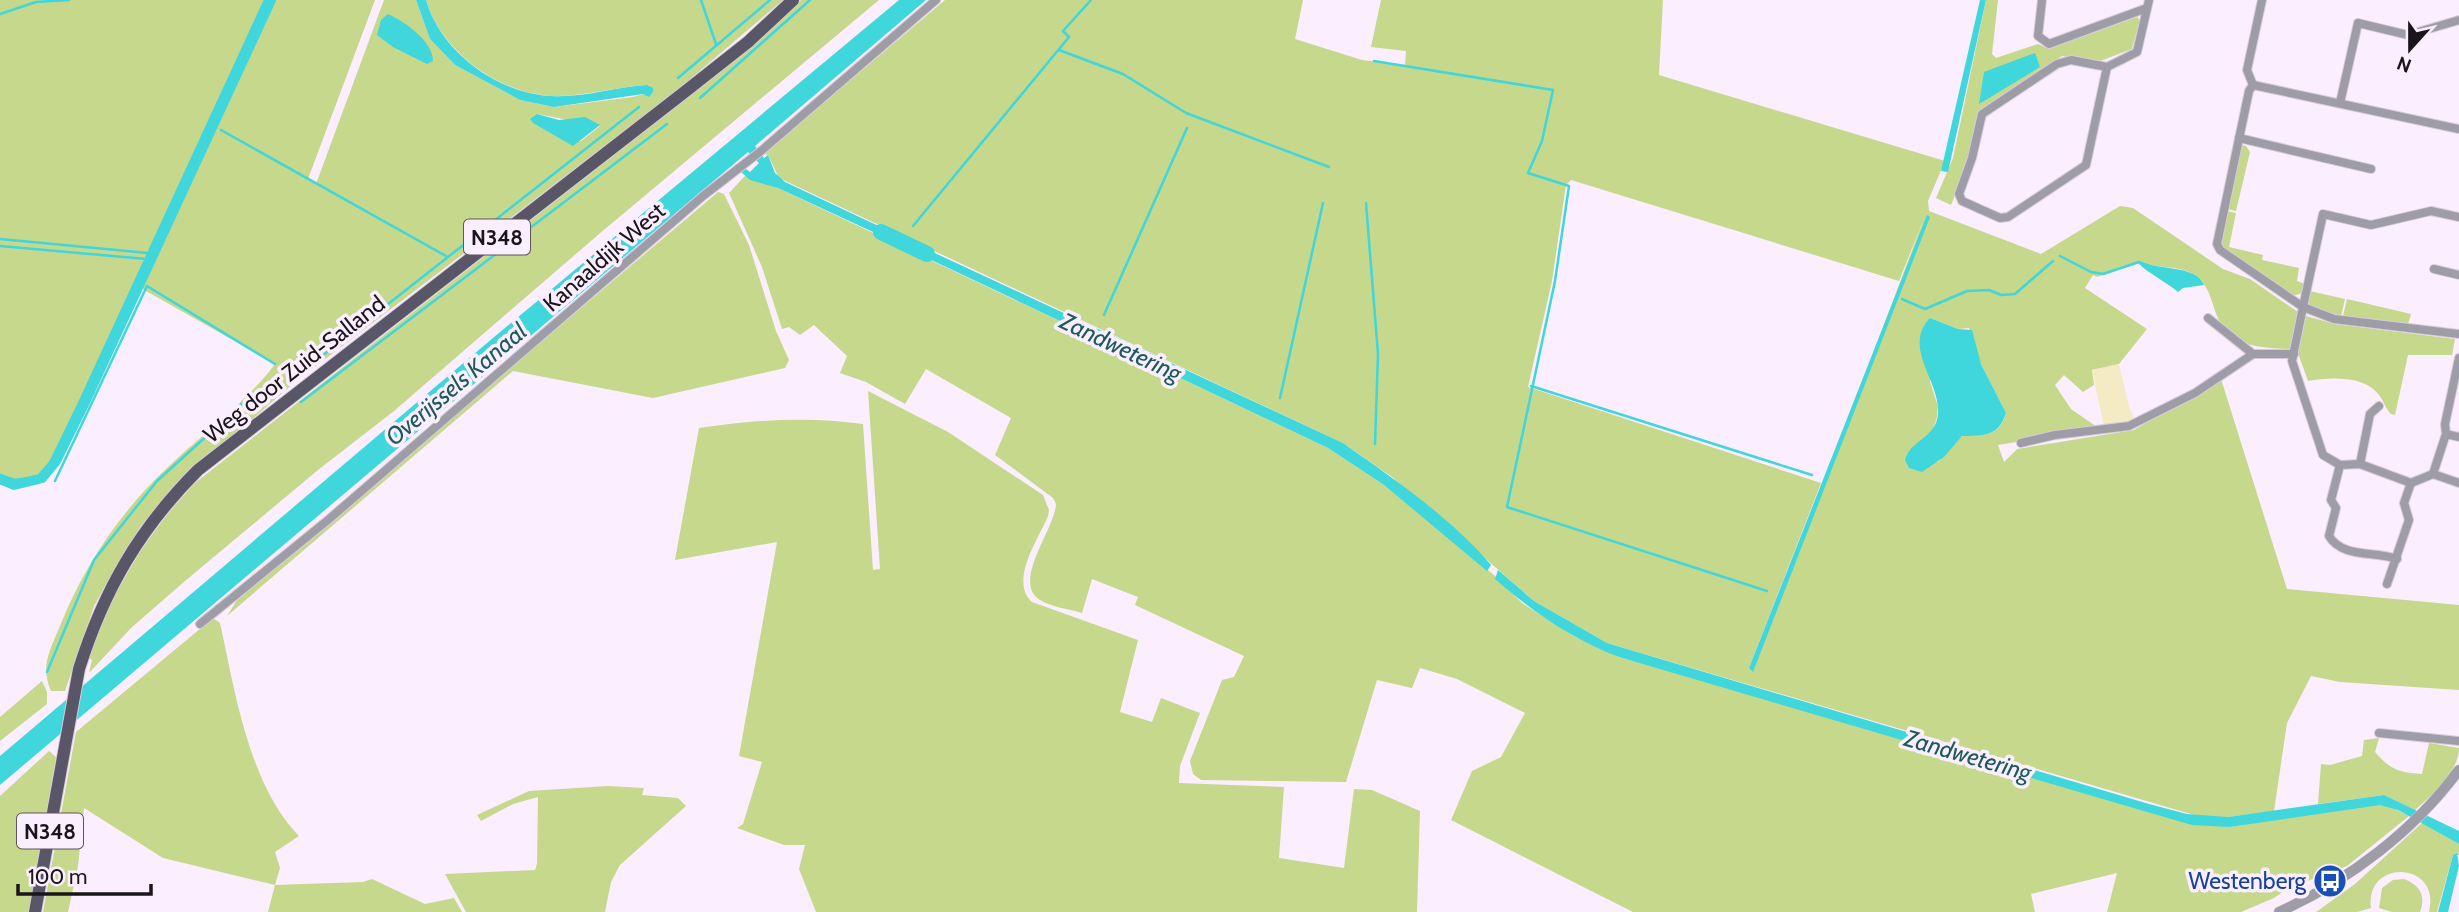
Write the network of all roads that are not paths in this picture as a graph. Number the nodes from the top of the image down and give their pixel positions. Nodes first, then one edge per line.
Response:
1 (793, 0) edge
2 (936, 0) edge
3 (2042, 0) edge
4 (2262, 0) edge
5 (2148, 4) edge
6 (2459, 20) edge
7 (2107, 66) junction
8 (2253, 85) junction
9 (2340, 103) junction
10 (2459, 129) edge
11 (2239, 138) junction
12 (2371, 169) dead end
13 (2459, 217) edge
14 (2434, 269) dead end
15 (2459, 275) edge
16 (2303, 307) junction
17 (2208, 318) dead end
18 (2459, 334) edge
19 (2294, 354) junction
20 (2253, 355) junction
21 (2459, 358) edge
22 (2456, 384) edge
23 (2379, 406) dead end
24 (2446, 434) junction
25 (2459, 437) edge
26 (2021, 443) dead end
27 (2360, 464) junction
28 (2340, 465) junction
29 (2433, 474) junction
30 (2412, 483) junction
31 (2459, 483) edge
32 (2397, 559) junction
33 (2387, 584) dead end
34 (200, 624) dead end
35 (2379, 733) dead end
36 (2459, 741) edge
37 (2459, 770) edge
38 (2291, 910) edge
39 (35, 912) edge
40 (2279, 912) edge

1 - 39 main road, Weg door Zuid-Salland / N348
2 - 34 street, Kanaaldijk West
3 - 5 street
4 - 8 street
5 - 7 street
6 - 9 street
7 - 7 street
8 - 9 street
8 - 11 street
9 - 10 street
11 - 12 street
11 - 16 street
13 - 16 street
14 - 15 street
16 - 18 street
16 - 19 street
17 - 20 street
19 - 20 street
19 - 28 street
20 - 26 street
21 - 22 street
22 - 24 street
23 - 27 street
24 - 25 street
24 - 29 street
27 - 28 street
27 - 30 street
28 - 32 street
29 - 30 street
29 - 31 street
30 - 32 street
32 - 33 street
35 - 36 street
37 - 38 street
38 - 40 street

